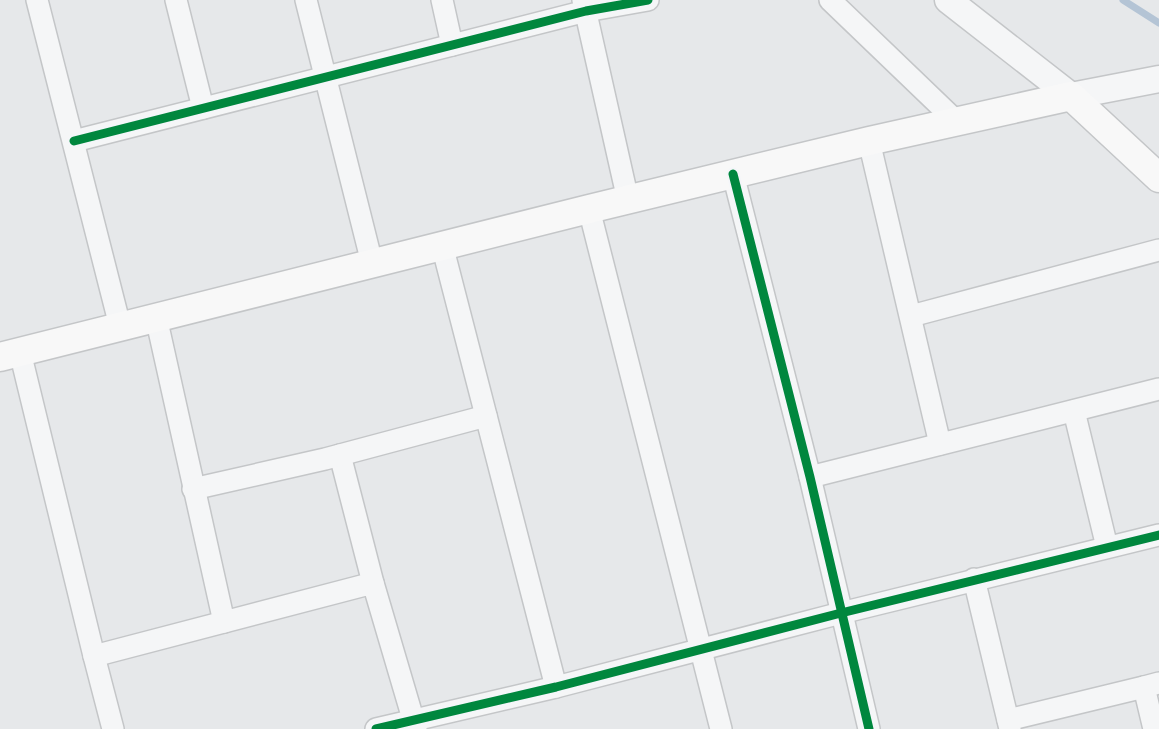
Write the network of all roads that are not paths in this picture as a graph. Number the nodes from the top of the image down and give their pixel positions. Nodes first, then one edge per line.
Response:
1 (37, 0) edge
2 (176, 0) edge
3 (306, 0) edge
4 (442, 0) edge
5 (648, 0) edge
6 (830, 0) edge
7 (948, 0) edge
8 (585, 6) edge
9 (452, 45) junction
10 (327, 77) junction
11 (1159, 79) edge
12 (1071, 96) junction
13 (203, 108) junction
14 (957, 122) junction
15 (74, 141) junction
16 (869, 141) junction
17 (733, 174) junction
18 (1159, 178) edge
19 (628, 200) junction
20 (589, 209) junction
21 (442, 245) junction
22 (1159, 250) edge
23 (372, 263) junction
24 (911, 316) junction
25 (156, 317) junction
26 (120, 326) junction
27 (10, 355) edge
28 (1159, 389) edge
29 (1074, 411) junction
30 (486, 416) junction
31 (940, 444) junction
32 (340, 455) junction
33 (810, 477) junction
34 (193, 489) junction
35 (1159, 535) edge
36 (1107, 547) junction
37 (974, 579) junction
38 (373, 583) junction
39 (841, 613) junction
40 (224, 622) junction
41 (703, 650) junction
42 (94, 656) junction
43 (1151, 685) edge
44 (556, 687) junction
45 (415, 724) edge
46 (1009, 724) edge
47 (114, 729) edge
48 (376, 729) edge
49 (721, 729) edge
50 (869, 729) edge
51 (1154, 729) edge

1 - 15 street
2 - 13 street
3 - 10 street
4 - 9 street
5 - 8 street
6 - 14 street
7 - 12 street
8 - 9 street
8 - 19 street
9 - 10 street
10 - 13 street
10 - 23 street
11 - 12 street
12 - 14 main road
12 - 18 main road
13 - 15 street
14 - 16 main road
15 - 26 street
16 - 17 main road
16 - 24 street
17 - 19 main road
17 - 33 street
19 - 20 main road
20 - 21 main road
20 - 41 street
21 - 23 main road
21 - 30 street
22 - 24 street
23 - 25 main road
24 - 31 street
25 - 26 main road
25 - 34 street
26 - 27 main road
27 - 42 street
28 - 29 street
29 - 31 street
29 - 36 street
30 - 32 street
30 - 44 street
31 - 33 street
32 - 34 street
32 - 38 street
33 - 39 street
34 - 40 street
35 - 36 street
36 - 37 street
37 - 39 street
37 - 46 street
38 - 40 street
38 - 45 street
39 - 41 street
39 - 50 street
40 - 42 street
41 - 44 street
41 - 49 street
42 - 47 street
43 - 46 street
43 - 51 street
44 - 45 street
45 - 48 street

